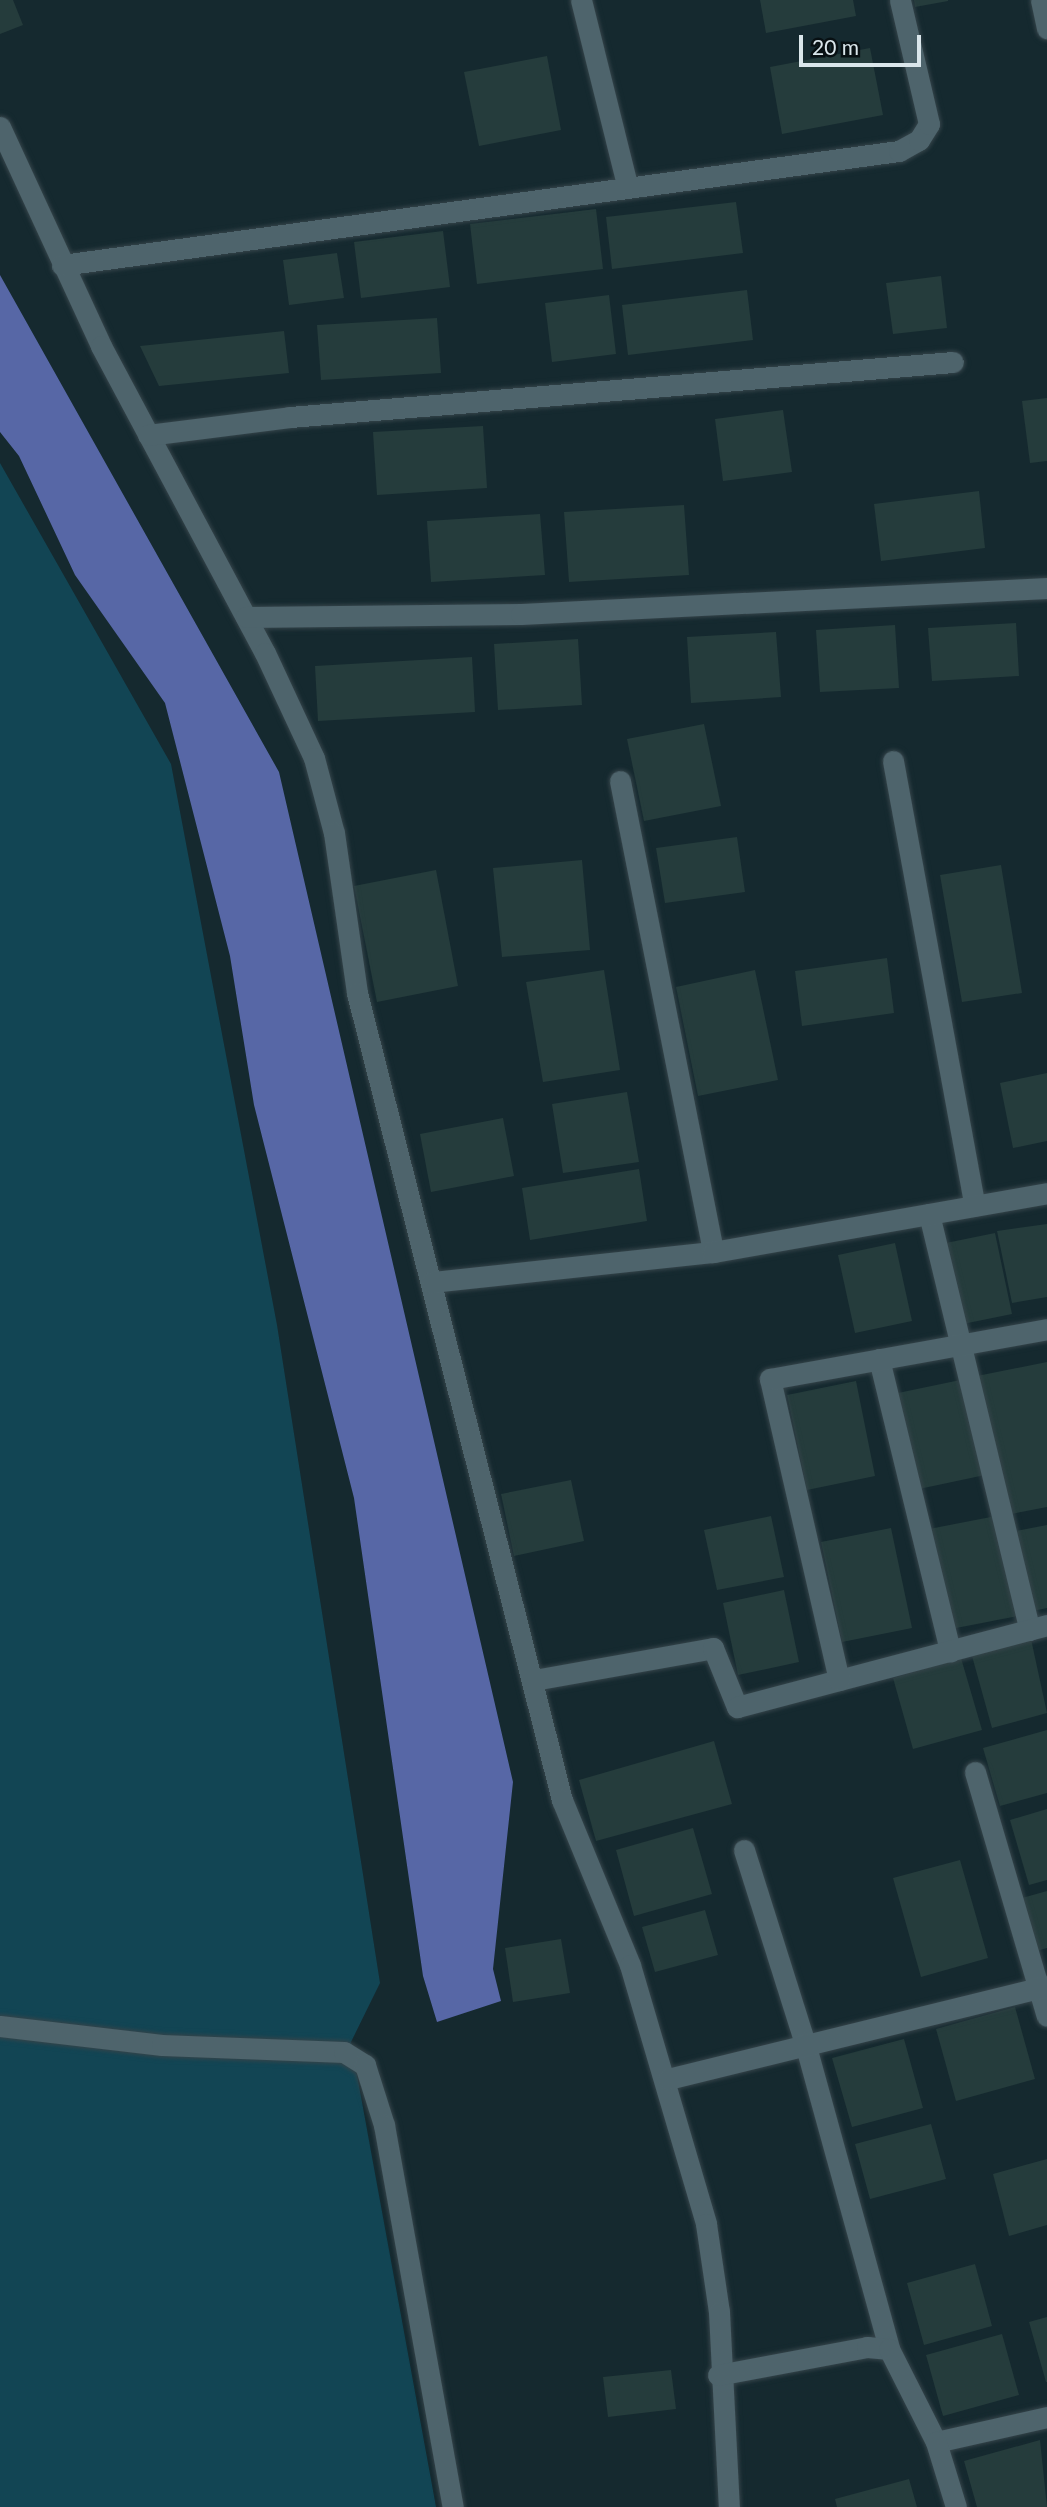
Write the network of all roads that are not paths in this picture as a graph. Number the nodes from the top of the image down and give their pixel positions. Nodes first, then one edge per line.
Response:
1 (580, 0) edge
2 (900, 0) edge
3 (1041, 0) edge
4 (1047, 28) edge
5 (0, 127) edge
6 (627, 185) junction
7 (62, 265) junction
8 (953, 362) dead end
9 (148, 435) junction
10 (1047, 588) edge
11 (246, 617) junction
12 (893, 761) dead end
13 (620, 782) dead end
14 (1047, 1193) edge
15 (975, 1206) junction
16 (929, 1214) junction
17 (713, 1252) junction
18 (432, 1282) junction
19 (1047, 1329) edge
20 (960, 1345) junction
21 (879, 1359) junction
22 (1038, 1627) edge
23 (950, 1651) junction
24 (534, 1680) junction
25 (839, 1680) junction
26 (975, 1772) dead end
27 (744, 1850) dead end
28 (1042, 1988) edge
29 (1047, 2016) edge
30 (0, 2026) edge
31 (805, 2043) junction
32 (668, 2079) junction
33 (889, 2348) junction
34 (718, 2375) junction
35 (1047, 2417) edge
36 (936, 2442) junction
37 (453, 2507) edge
38 (729, 2507) edge
39 (956, 2507) edge

1 - 6 street
2 - 6 street
3 - 4 street
5 - 7 street
6 - 7 street
7 - 9 street
8 - 9 street
9 - 11 street
10 - 11 street
11 - 18 street
12 - 15 street
13 - 17 street
14 - 15 street
15 - 16 street
16 - 17 street
16 - 20 street
17 - 18 street
18 - 24 street
19 - 20 street
20 - 21 street
20 - 22 street
21 - 23 street
21 - 25 street
22 - 23 street
23 - 25 street
24 - 25 street
24 - 32 street
26 - 28 street
27 - 31 street
28 - 29 street
28 - 31 street
30 - 37 street
31 - 32 street
31 - 33 street
32 - 34 street
33 - 34 street
33 - 36 street
34 - 38 street
35 - 36 street
36 - 39 street

